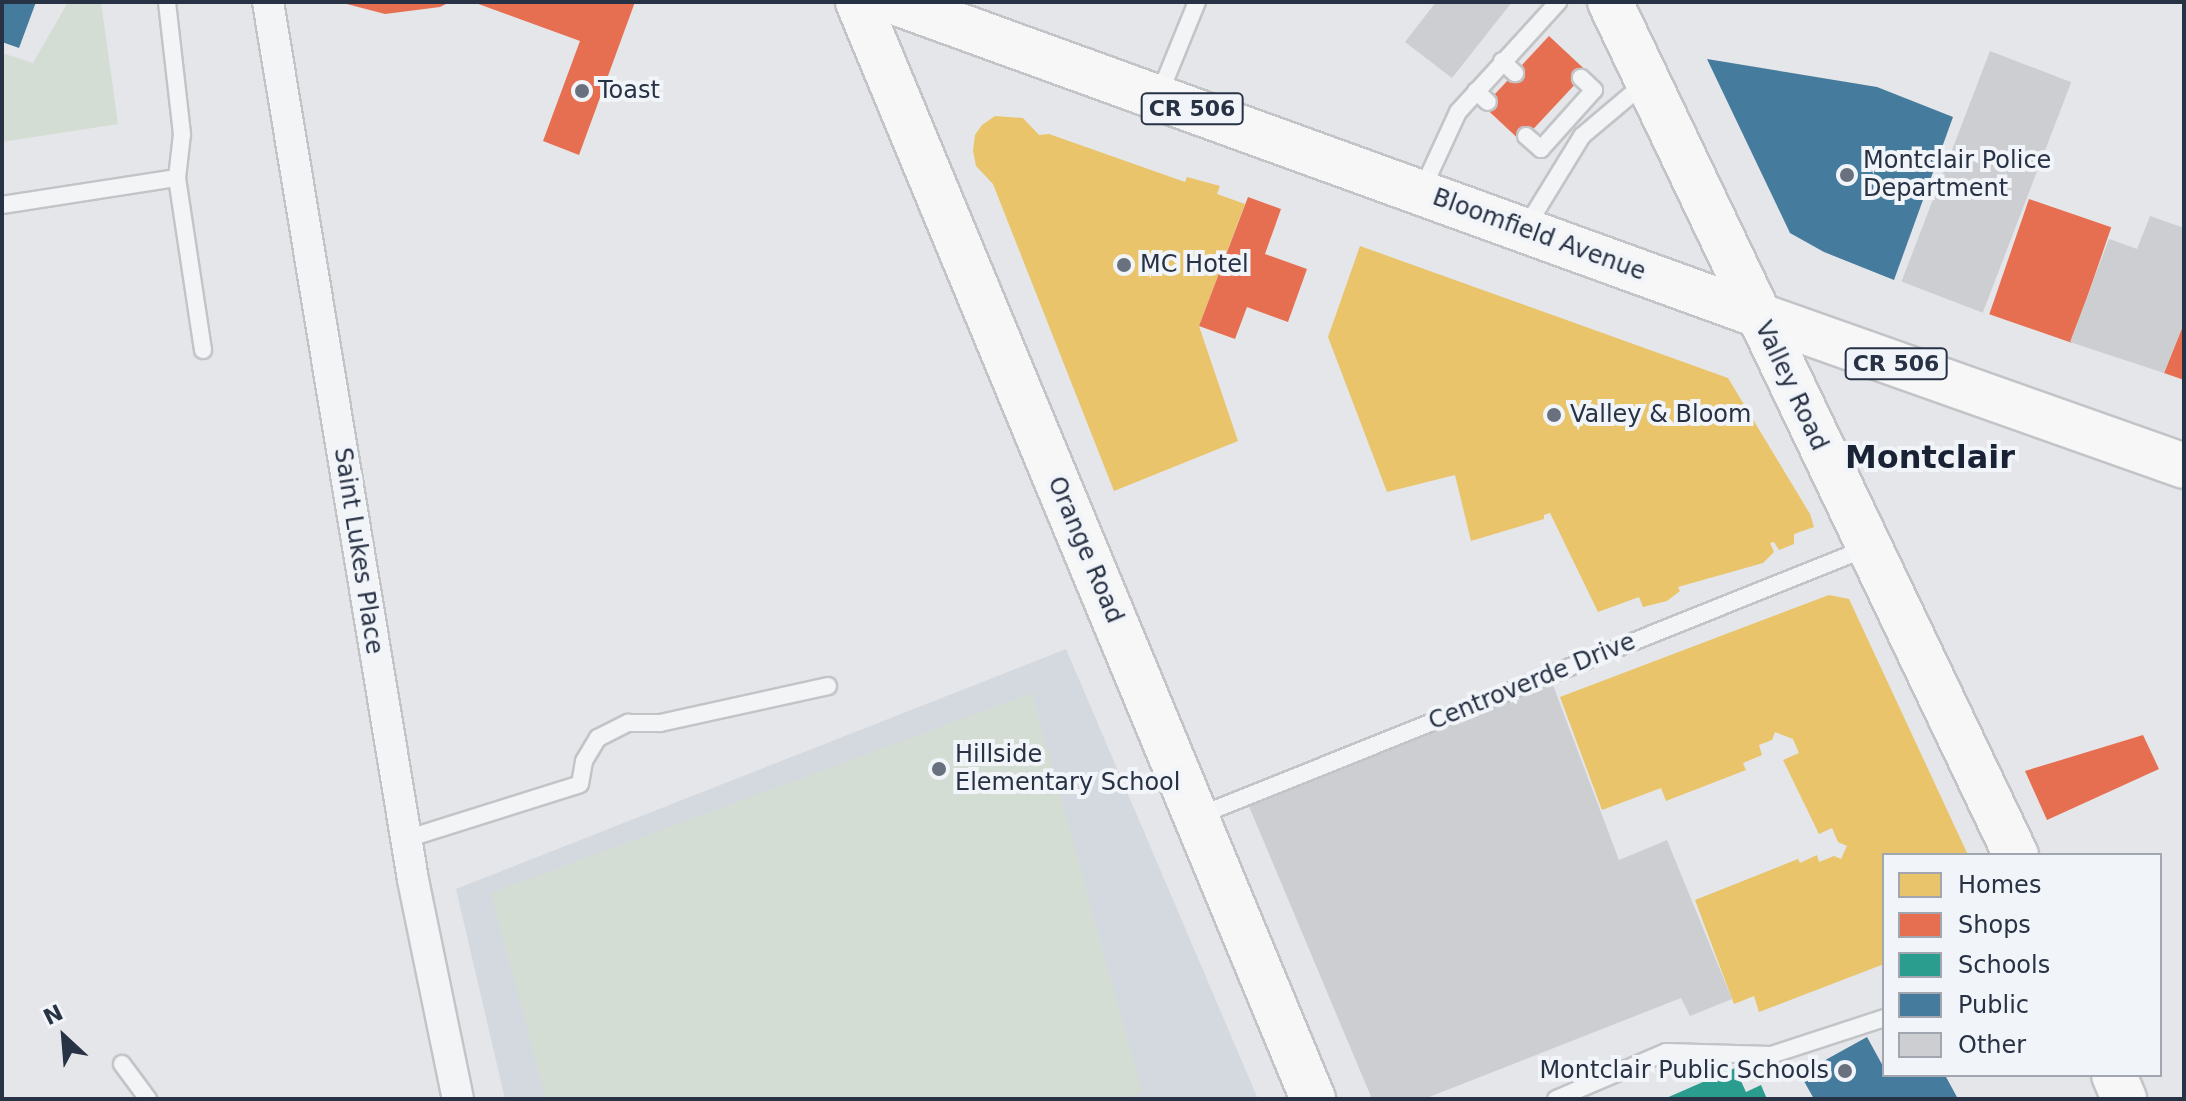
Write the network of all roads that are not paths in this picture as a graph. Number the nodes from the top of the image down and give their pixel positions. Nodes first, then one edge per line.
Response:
1 (167, 2) edge
2 (268, 2) edge
3 (858, 2) edge
4 (894, 2) edge
5 (1197, 2) edge
6 (1558, 2) edge
7 (1610, 2) edge
8 (1581, 78) dead end
9 (1646, 82) junction
10 (1158, 97) junction
11 (1552, 108) dead end
12 (1566, 121) junction
13 (1526, 136) dead end
14 (1582, 136) junction
15 (177, 178) junction
16 (1421, 191) junction
17 (2, 205) edge
18 (1525, 231) junction
19 (1758, 315) junction
20 (203, 350) dead end
21 (2184, 466) edge
22 (1868, 547) junction
23 (828, 686) dead end
24 (1196, 817) junction
25 (406, 839) junction
26 (2015, 853) edge
27 (1882, 1019) edge
28 (122, 1064) dead end
29 (2115, 1077) edge
30 (148, 1099) edge
31 (458, 1099) edge
32 (1313, 1099) edge
33 (1556, 1099) edge
34 (2124, 1099) edge

1 - 15 lane
2 - 25 street, Saint Lukes Place
3 - 24 street, Orange Road
4 - 10 street, Bloomfield Avenue / CR 506
5 - 10 lane
6 - 16 lane
7 - 9 street, Valley Road
8 - 12 lane
9 - 14 lane
9 - 19 street, Valley Road
10 - 16 street, Bloomfield Avenue / CR 506
11 - 12 lane
12 - 13 lane
12 - 14 lane
14 - 18 lane
15 - 17 lane
15 - 20 lane
16 - 18 street, Bloomfield Avenue / CR 506
18 - 19 street, Bloomfield Avenue / CR 506
19 - 21 street, Bloomfield Avenue / CR 506
19 - 22 street, Valley Road
22 - 24 lane, Centroverde Drive
22 - 26 street, Valley Road
23 - 25 lane
24 - 32 street, Orange Road
25 - 31 street, Saint Lukes Place
27 - 33 lane
28 - 30 lane
29 - 34 street

